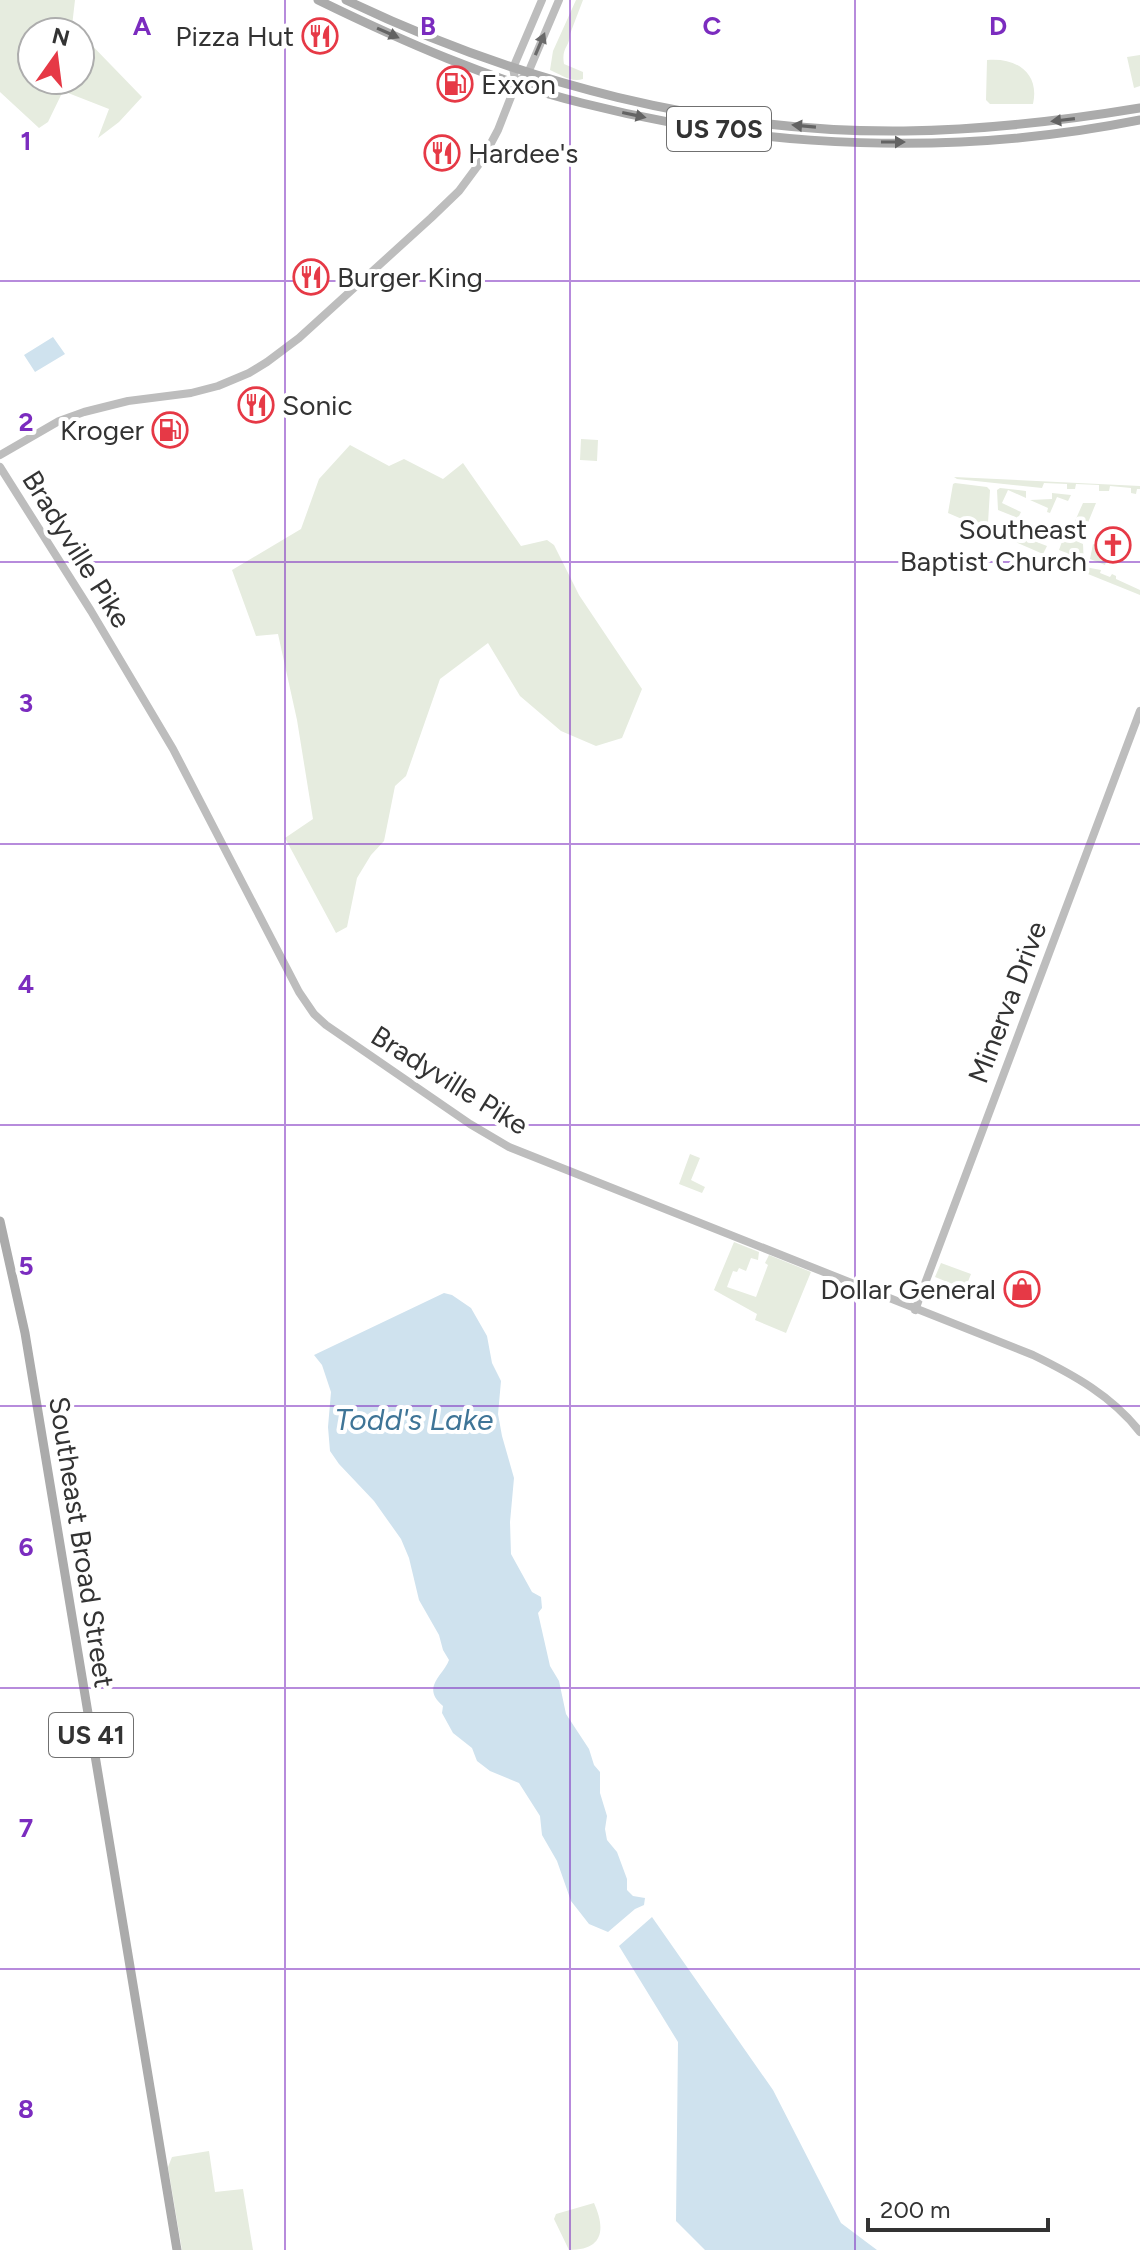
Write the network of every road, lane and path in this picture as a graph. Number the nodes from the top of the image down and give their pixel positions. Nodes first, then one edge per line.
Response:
1 (318, 0) edge
2 (346, 0) edge
3 (542, 0) edge
4 (559, 0) edge
5 (513, 68) junction
6 (528, 73) junction
7 (516, 84) junction
8 (1140, 108) edge
9 (1140, 120) edge
10 (0, 455) edge
11 (0, 467) edge
12 (1140, 711) edge
13 (0, 1221) edge
14 (915, 1310) junction
15 (1140, 1432) edge
16 (177, 2250) edge

1 -> 7 main road, US 70S
2 - 5 main road, US 70S
3 - 5 main road
6 -> 4 main road
5 - 6 main road, US 70S
5 - 7 main road
6 - 7 main road
8 -> 6 main road, US 70S
7 -> 9 main road, US 70S
7 - 10 main road
11 - 14 main road, Bradyville Pike
12 - 14 main road, Minerva Drive
13 - 16 main road, Southeast Broad Street / US 41
14 - 15 main road, Bradyville Pike

